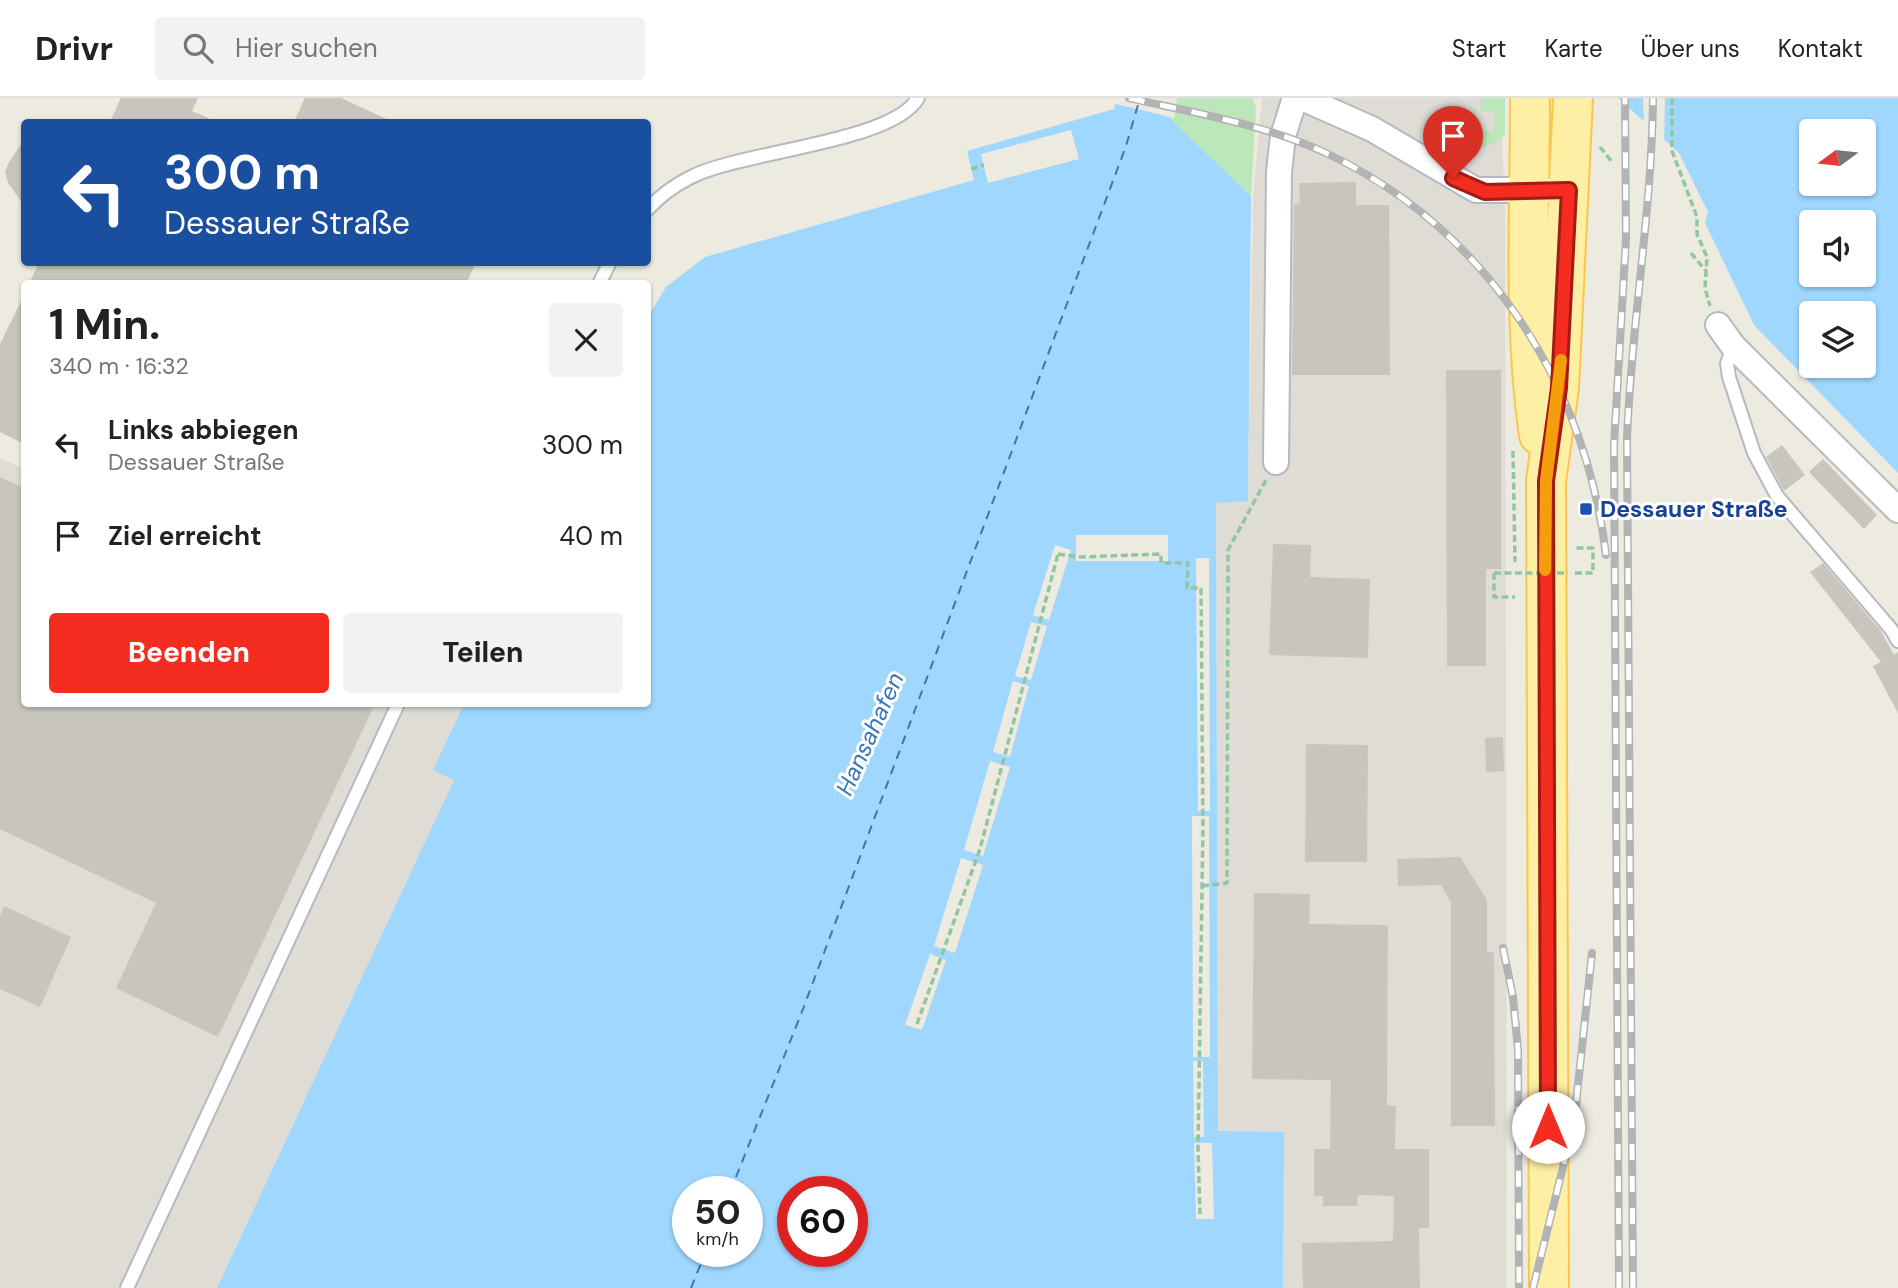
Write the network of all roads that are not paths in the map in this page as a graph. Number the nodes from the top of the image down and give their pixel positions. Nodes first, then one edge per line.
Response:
1 (918, 98) edge
2 (1296, 98) edge
3 (1302, 98) edge
4 (1530, 98) edge
5 (1573, 98) edge
6 (1569, 190) junction
7 (1530, 191) junction
8 (651, 206) edge
9 (1718, 325) road end
10 (1733, 346) junction
11 (1276, 462) road end
12 (1546, 481) junction
13 (1898, 509) edge
14 (1898, 641) edge
15 (397, 707) edge
16 (127, 1288) edge
17 (1549, 1288) edge

1 - 8 lane
2 - 11 street
3 - 7 street
4 - 7 main road
5 - 6 main road
6 - 7 street
6 - 12 main road
7 - 12 main road
9 - 10 street
10 - 13 street
10 - 14 lane
12 - 17 main road
15 - 16 lane

